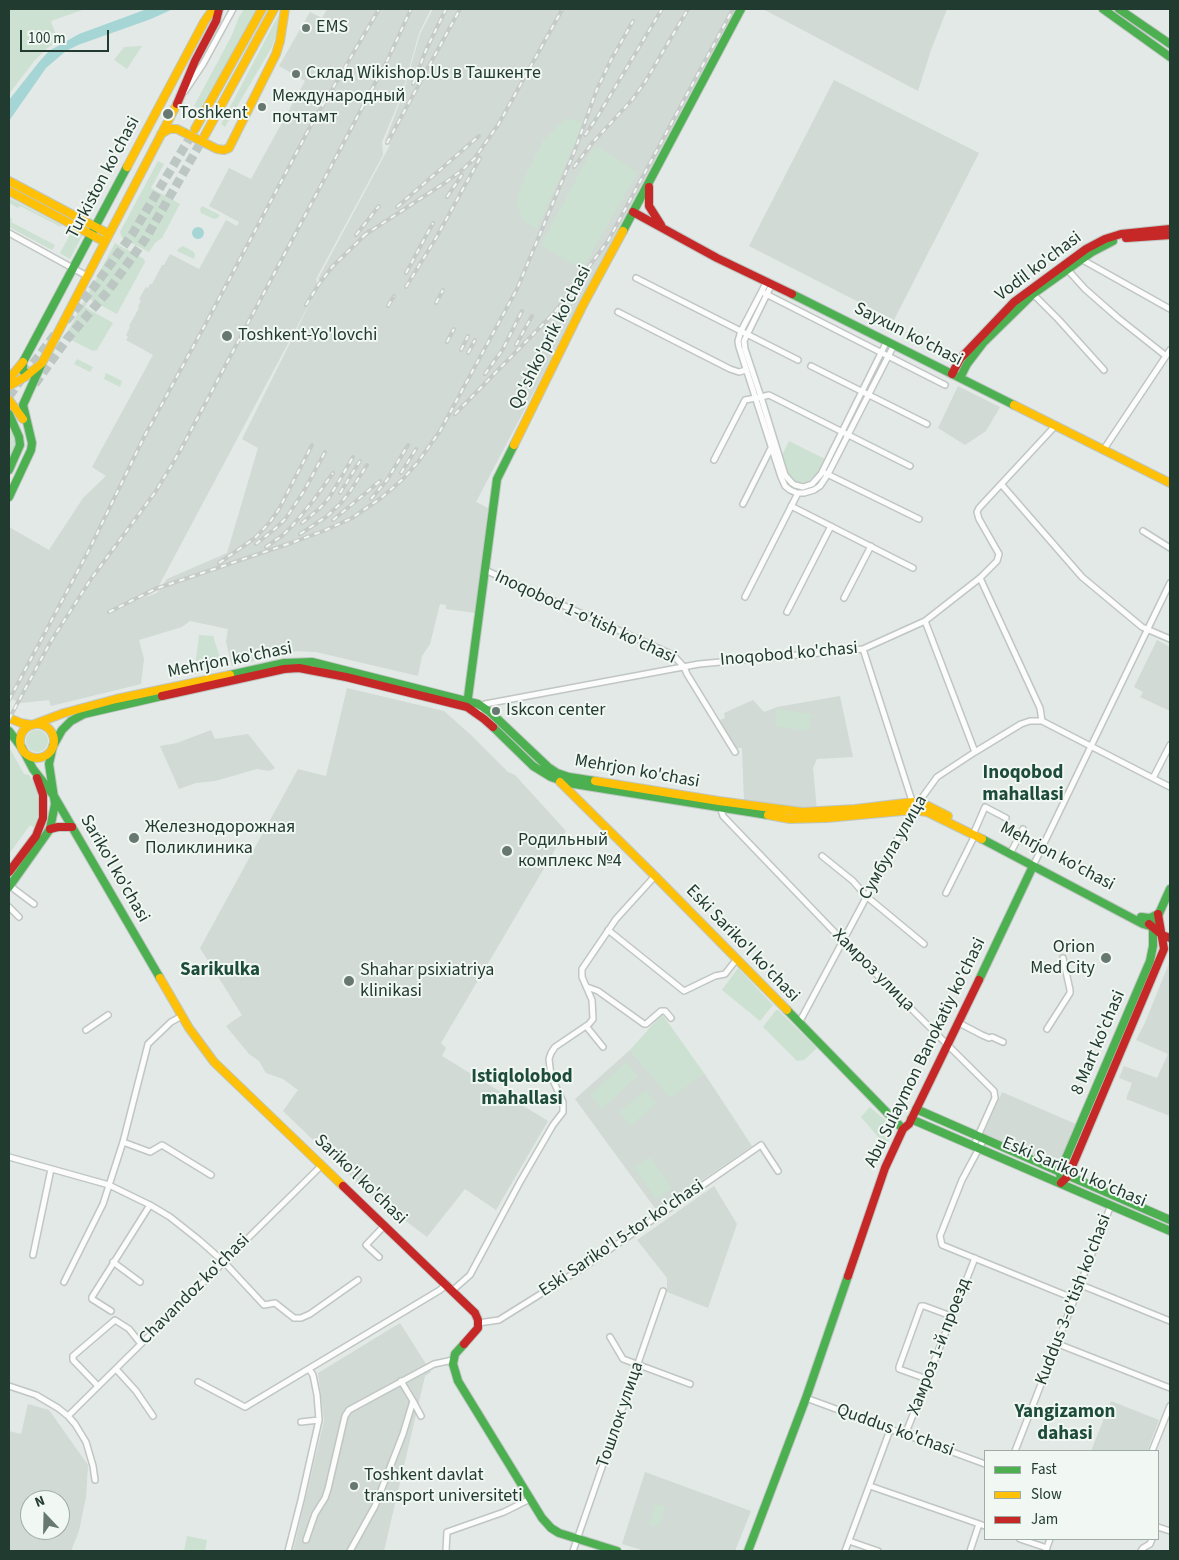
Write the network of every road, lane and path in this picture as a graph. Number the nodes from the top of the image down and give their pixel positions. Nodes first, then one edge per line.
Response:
1 (206, 9) edge
2 (213, 9) edge
3 (219, 9) edge
4 (233, 9) edge
5 (262, 9) edge
6 (274, 9) edge
7 (284, 9) edge
8 (741, 9) edge
9 (1103, 9) edge
10 (1119, 9) edge
11 (204, 22) junction
12 (1170, 44) edge
13 (1170, 57) edge
14 (176, 104) junction
15 (195, 129) tunnel mouth
16 (161, 134) junction
17 (205, 135) tunnel mouth
18 (652, 179) junction
19 (9, 181) edge
20 (9, 191) edge
21 (633, 212) junction
22 (664, 228) junction
23 (1170, 228) edge
24 (93, 230) junction
25 (9, 233) edge
26 (1170, 235) edge
27 (107, 238) junction
28 (1081, 259) junction
29 (74, 268) junction
30 (1067, 269) junction
31 (87, 276) junction
32 (636, 278) dead end
33 (770, 282) junction
34 (764, 293) junction
35 (1033, 294) junction
36 (1170, 309) edge
37 (618, 312) dead end
38 (741, 330) junction
39 (748, 334) junction
40 (891, 343) junction
41 (1170, 350) edge
42 (882, 353) junction
43 (888, 356) junction
44 (1166, 356) junction
45 (798, 360) dead end
46 (23, 362) junction
47 (42, 364) junction
48 (811, 366) dead end
49 (746, 370) junction
50 (1104, 370) dead end
51 (9, 372) edge
52 (31, 372) junction
53 (956, 376) junction
54 (9, 379) edge
55 (945, 385) dead end
56 (9, 386) edge
57 (862, 392) junction
58 (868, 395) junction
59 (754, 397) junction
60 (762, 397) junction
61 (9, 400) edge
62 (9, 414) edge
63 (926, 424) dead end
64 (1056, 424) junction
65 (26, 426) junction
66 (842, 432) junction
67 (848, 434) junction
68 (774, 447) junction
69 (1104, 449) junction
70 (714, 460) dead end
71 (910, 466) dead end
72 (9, 470) edge
73 (825, 473) junction
74 (1170, 483) edge
75 (1001, 484) junction
76 (798, 493) junction
77 (9, 496) edge
78 (743, 504) dead end
79 (791, 506) junction
80 (919, 519) dead end
81 (831, 526) junction
82 (1143, 531) dead end
83 (871, 546) junction
84 (1170, 548) edge
85 (914, 568) dead end
86 (485, 570) junction
87 (980, 578) junction
88 (1170, 583) edge
89 (745, 597) dead end
90 (844, 598) dead end
91 (787, 612) dead end
92 (925, 621) junction
93 (1149, 629) junction
94 (1170, 639) edge
95 (863, 649) junction
96 (684, 666) junction
97 (342, 673) junction
98 (467, 704) junction
99 (481, 710) junction
100 (9, 718) edge
101 (1042, 722) junction
102 (32, 725) junction
103 (9, 731) edge
104 (1170, 745) edge
105 (53, 746) junction
106 (1091, 747) junction
107 (22, 748) junction
108 (735, 752) dead end
109 (975, 752) junction
110 (33, 769) junction
111 (1153, 778) junction
112 (558, 780) junction
113 (1170, 787) edge
114 (54, 796) junction
115 (720, 805) junction
116 (914, 805) junction
117 (1006, 818) dead end
118 (72, 827) junction
119 (50, 829) junction
120 (1023, 829) dead end
121 (975, 833) junction
122 (1012, 850) junction
123 (822, 856) dead end
124 (1034, 864) junction
125 (9, 872) edge
126 (655, 876) junction
127 (9, 887) edge
128 (1170, 888) edge
129 (946, 893) dead end
130 (866, 896) junction
131 (34, 904) dead end
132 (9, 907) edge
133 (1158, 914) junction
134 (19, 917) dead end
135 (1141, 917) junction
136 (1153, 927) junction
137 (608, 930) junction
138 (1168, 938) edge
139 (843, 941) junction
140 (924, 944) dead end
141 (1063, 958) dead end
142 (736, 960) junction
143 (587, 987) junction
144 (108, 1015) dead end
145 (182, 1016) junction
146 (671, 1018) dead end
147 (959, 1022) junction
148 (799, 1023) junction
149 (586, 1026) junction
150 (1047, 1029) dead end
151 (86, 1030) dead end
152 (1002, 1042) dead end
153 (947, 1046) junction
154 (603, 1047) dead end
155 (916, 1109) junction
156 (911, 1119) junction
157 (904, 1129) junction
158 (982, 1138) junction
159 (123, 1142) junction
160 (977, 1147) junction
161 (9, 1157) edge
162 (322, 1165) junction
163 (51, 1169) junction
164 (778, 1171) dead end
165 (1064, 1174) junction
166 (211, 1175) dead end
167 (1061, 1183) junction
168 (109, 1185) junction
169 (150, 1205) junction
170 (1111, 1205) junction
171 (1170, 1220) edge
172 (385, 1225) junction
173 (1170, 1231) edge
174 (32, 1255) dead end
175 (379, 1257) dead end
176 (974, 1258) junction
177 (113, 1262) junction
178 (224, 1262) junction
179 (358, 1280) dead end
180 (64, 1282) dead end
181 (140, 1282) dead end
182 (1081, 1285) junction
183 (450, 1287) junction
184 (663, 1291) dead end
185 (1075, 1299) junction
186 (111, 1310) dead end
187 (951, 1316) junction
188 (1170, 1321) edge
189 (478, 1323) junction
190 (610, 1337) dead end
191 (141, 1344) junction
192 (1058, 1344) junction
193 (453, 1360) junction
194 (638, 1365) junction
195 (116, 1369) junction
196 (309, 1370) junction
197 (927, 1379) junction
198 (401, 1381) junction
199 (198, 1382) dead end
200 (690, 1384) dead end
201 (9, 1386) edge
202 (98, 1386) junction
203 (1170, 1388) edge
204 (806, 1398) junction
205 (413, 1401) junction
206 (1170, 1406) edge
207 (68, 1416) junction
208 (152, 1416) dead end
209 (421, 1416) dead end
210 (319, 1420) junction
211 (301, 1422) dead end
212 (890, 1430) junction
213 (905, 1436) junction
214 (1015, 1450) edge
215 (1152, 1450) edge
216 (984, 1464) edge
217 (96, 1480) dead end
218 (870, 1486) junction
219 (530, 1498) junction
220 (979, 1524) junction
221 (984, 1526) edge
222 (577, 1539) junction
223 (306, 1540) dead end
224 (1022, 1540) edge
225 (1152, 1540) edge
226 (849, 1541) junction
227 (1046, 1550) edge
228 (288, 1551) edge
229 (350, 1551) edge
230 (446, 1551) edge
231 (573, 1551) edge
232 (617, 1551) edge
233 (748, 1551) edge
234 (845, 1551) edge
235 (878, 1551) edge
236 (970, 1551) edge
237 (1141, 1551) edge

1 - 11 main road
2 - 11 main road, Turkiston ko'chasi
3 - 14 main road, Turkiston ko'chasi
4 - 14 street, Turkiston ko'chasi
5 - 15 main road
6 - 17 main road
7 - 16 main road
8 - 18 main road, Qo'shko'prik ko'chasi
9 - 13 main road
10 - 12 main road
11 - 24 main road, Turkiston ko'chasi
14 - 16 main road, Turkiston ko'chasi
16 - 27 main road, Turkiston ko'chasi
18 - 21 main road, Qo'shko'prik ko'chasi
18 - 22 main road
19 - 24 main road
20 - 24 main road
21 - 22 main road, Sayxun ko'chasi
21 - 86 main road, Qo'shko'prik ko'chasi
22 - 33 main road, Sayxun ko'chasi
23 - 53 main road, Vodil ko'chasi
24 - 27 main road
24 - 29 main road, Turkiston ko'chasi
25 - 29 street
26 - 28 main road, Vodil ko'chasi
27 - 31 main road, Turkiston ko'chasi
28 - 30 main road, Vodil ko'chasi
28 - 36 street, Vodil ko'chasi
29 - 31 street
29 - 46 main road, Turkiston ko'chasi
30 - 35 main road, Vodil ko'chasi
30 - 44 street
31 - 47 main road, Turkiston ko'chasi
32 - 38 street
33 - 34 street
33 - 40 main road, Sayxun ko'chasi
34 - 38 street
34 - 39 street
34 - 42 street
35 - 50 street
35 - 53 main road, Vodil ko'chasi
37 - 49 street
38 - 39 street
38 - 49 street
39 - 45 street
39 - 60 street
40 - 42 street
40 - 43 street
40 - 53 main road, Sayxun ko'chasi
41 - 44 street
42 - 43 street
42 - 57 street
43 - 55 street
43 - 58 street
44 - 69 street
46 - 51 main road
46 - 52 main road
46 - 54 main road
47 - 52 main road
47 - 65 main road, Turkiston ko'chasi
48 - 57 street
49 - 59 street
52 - 56 main road
53 - 64 main road, Sayxun ko'chasi
57 - 58 street
57 - 66 street
58 - 63 street
58 - 67 street
59 - 60 street
59 - 68 street
59 - 70 street
60 - 66 street
60 - 68 street
61 - 65 main road
62 - 72 main road
64 - 69 main road, Sayxun ko'chasi
64 - 75 street, Inoqobod ko'chasi
65 - 77 main road
66 - 67 street
66 - 73 street
67 - 71 street
67 - 73 street
68 - 73 street
68 - 76 street
68 - 78 street
69 - 74 main road, Sayxun ko'chasi
73 - 76 street
73 - 80 street
75 - 87 street, Inoqobod ko'chasi
75 - 93 street
76 - 79 street
79 - 81 street
79 - 89 street
81 - 83 street
81 - 91 street
82 - 84 street
83 - 85 street
83 - 90 street
86 - 96 street, Inoqobod 1-o'tish ko'chasi
86 - 98 main road, Qo'shko'prik ko'chasi
87 - 92 street, Inoqobod ko'chasi
87 - 101 street
88 - 93 street, Abu Sulaymon Banokatiy ko'chasi
92 - 95 street, Inoqobod ko'chasi
92 - 109 street
93 - 94 street
93 - 106 street, Abu Sulaymon Banokatiy ko'chasi
95 - 96 street, Inoqobod ko'chasi
95 - 116 street
96 - 99 street, Inoqobod ko'chasi
96 - 108 street
97 - 98 main road, Mehrjon ko'chasi
97 - 102 main road, Mehrjon ko'chasi
97 - 105 main road, Mehrjon ko'chasi
98 - 99 main road, Mehrjon ko'chasi
99 - 112 main road, Mehrjon ko'chasi
99 - 115 main road, Mehrjon ko'chasi
100 - 102 main road
101 - 106 street
101 - 109 street, Сумбула улица
102 - 105 main road
102 - 107 main road
103 - 107 main road, Sariko'l ko'chasi
104 - 111 street
105 - 107 main road
105 - 114 main road, Sariko'l ko'chasi
106 - 111 street
106 - 124 street, Abu Sulaymon Banokatiy ko'chasi
107 - 110 main road, Sariko'l ko'chasi
109 - 116 street, Сумбула улица
110 - 114 main road, Sariko'l ko'chasi
110 - 125 main road
111 - 113 street
112 - 115 main road, Mehrjon ko'chasi
112 - 126 main road, Eski Sariko'l ko'chasi
114 - 118 main road, Sariko'l ko'chasi
114 - 119 main road
115 - 116 main road, Mehrjon ko'chasi
115 - 139 street, Хамроз улица
116 - 121 main road, Mehrjon ko'chasi
116 - 130 street, Сумбула улица
117 - 121 street
118 - 119 main road
118 - 145 main road, Sariko'l ko'chasi
119 - 127 main road
120 - 122 street
121 - 122 main road, Mehrjon ko'chasi
121 - 124 main road, Mehrjon ko'chasi
121 - 129 street
122 - 124 main road, Mehrjon ko'chasi
123 - 130 street
124 - 135 main road, Mehrjon ko'chasi
124 - 136 main road, Mehrjon ko'chasi
124 - 147 main road, Abu Sulaymon Banokatiy ko'chasi
126 - 137 street
126 - 142 main road, Eski Sariko'l ko'chasi
127 - 131 street
128 - 133 main road, 8 Mart ko'chasi
130 - 139 street, Сумбула улица
130 - 140 street
132 - 134 street
133 - 135 main road
133 - 136 main road, 8 Mart ko'chasi
133 - 138 main road, 8 Mart ko'chasi
135 - 136 main road, Mehrjon ko'chasi
136 - 138 main road, Mehrjon ko'chasi
136 - 165 main road, 8 Mart ko'chasi
137 - 142 street
137 - 143 street
138 - 165 main road, 8 Mart ko'chasi
139 - 148 street, Сумбула улица
139 - 153 street, Хамроз улица
141 - 150 street
142 - 148 main road, Eski Sariko'l ko'chasi
143 - 146 street
143 - 149 street
144 - 151 street
145 - 159 street
145 - 162 main road, Sariko'l ko'chasi
147 - 152 street
147 - 153 main road, Abu Sulaymon Banokatiy ko'chasi
148 - 157 main road, Eski Sariko'l ko'chasi
149 - 154 street
149 - 183 street
153 - 155 main road, Abu Sulaymon Banokatiy ko'chasi
153 - 158 street, Хамроз улица
155 - 156 main road, Abu Sulaymon Banokatiy ko'chasi
155 - 158 main road, Eski Sariko'l ko'chasi
156 - 157 main road, Abu Sulaymon Banokatiy ko'chasi
156 - 160 main road, Eski Sariko'l ko'chasi
157 - 204 main road, Abu Sulaymon Banokatiy ko'chasi
158 - 160 street
158 - 165 main road, Eski Sariko'l ko'chasi
159 - 166 street
159 - 168 street
160 - 167 main road, Eski Sariko'l ko'chasi
160 - 176 street
161 - 163 street
162 - 172 main road, Sariko'l ko'chasi
162 - 178 street, Chavandoz ko'chasi
163 - 168 street
163 - 174 street
164 - 189 street, Eski Sariko'l 5-tor ko'chasi
165 - 167 main road
165 - 171 main road, Eski Sariko'l ko'chasi
167 - 170 main road, Eski Sariko'l ko'chasi
168 - 169 street
168 - 180 street
169 - 177 street
169 - 178 street
170 - 173 main road, Eski Sariko'l ko'chasi
170 - 182 street, Kuddus 3-o'tish ko'chasi
172 - 175 street
172 - 183 main road, Sariko'l ko'chasi
176 - 185 street
176 - 187 street, Хамроз 1-й проезд
177 - 181 street
177 - 186 street
178 - 179 street
178 - 191 street, Chavandoz ko'chasi
182 - 185 street, Kuddus 3-o'tish ko'chasi
182 - 188 street
183 - 189 main road, Sariko'l ko'chasi
183 - 196 street
184 - 194 street, Тошлок улица
185 - 192 street, Kuddus 3-o'tish ko'chasi
187 - 197 street, Хамроз 1-й проезд
187 - 197 street
189 - 193 main road
190 - 194 street
191 - 195 street, Chavandoz ko'chasi
191 - 202 street
192 - 203 street
192 - 214 street, Kuddus 3-o'tish ko'chasi
193 - 198 street
193 - 219 main road
194 - 200 street
194 - 222 street, Тошлок улица
195 - 202 street, Chavandoz ko'chasi
195 - 208 street
196 - 199 street
196 - 210 street
197 - 213 street, Хамроз 1-й проезд
198 - 205 street
198 - 223 street
201 - 207 street
202 - 207 street, Chavandoz ko'chasi
204 - 212 street, Quddus ko'chasi
204 - 233 main road, Abu Sulaymon Banokatiy ko'chasi
205 - 209 street
205 - 229 street
206 - 215 street
207 - 217 street
210 - 211 street
210 - 228 street
212 - 213 street, Quddus ko'chasi
212 - 218 street
213 - 216 street, Quddus ko'chasi
218 - 220 street
218 - 226 street
219 - 222 main road
219 - 230 street
220 - 221 street
220 - 236 street
222 - 231 street, Тошлок улица
222 - 232 main road
224 - 227 street
225 - 237 street
226 - 234 street
226 - 235 street

